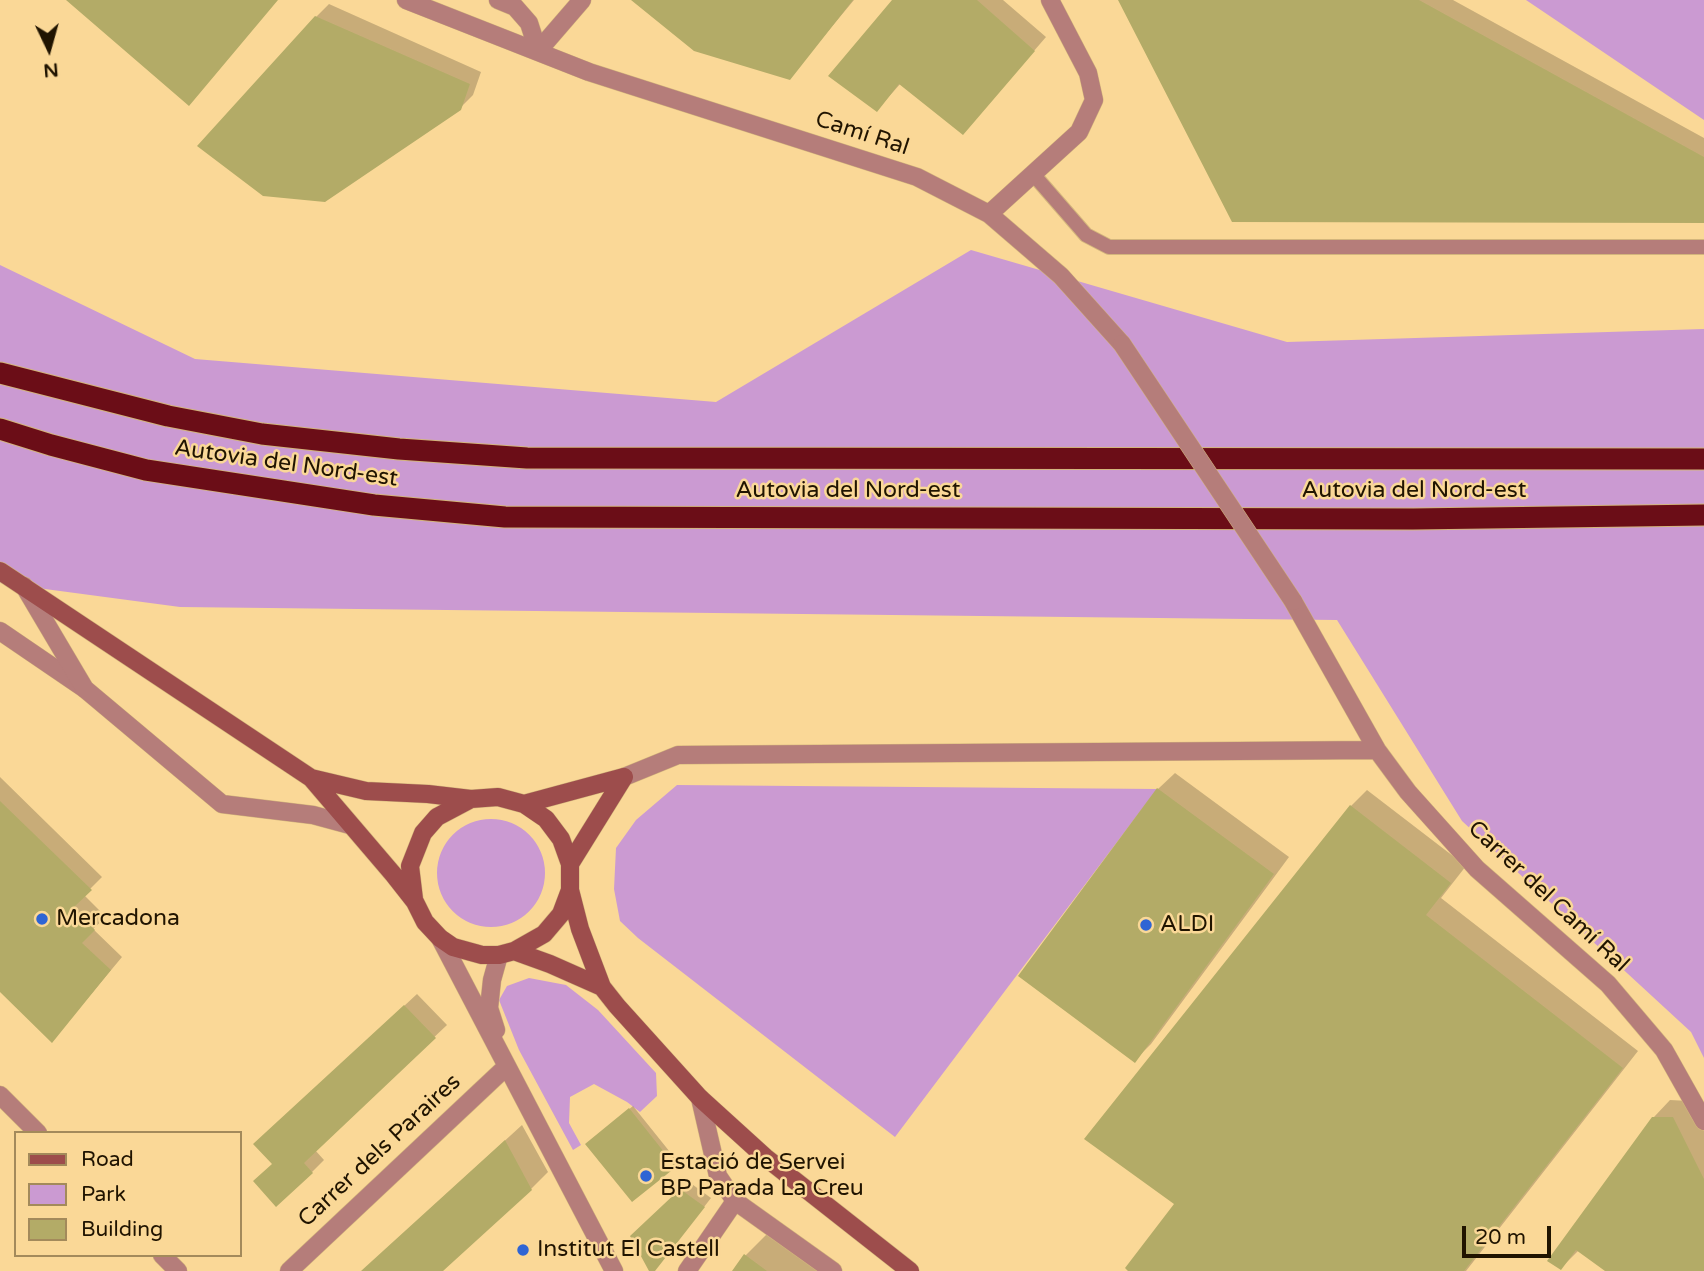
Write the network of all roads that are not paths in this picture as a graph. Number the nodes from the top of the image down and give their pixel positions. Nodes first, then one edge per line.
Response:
1 (406, 0) edge
2 (498, 0) edge
3 (582, 0) edge
4 (1050, 0) edge
5 (538, 51) junction
6 (1033, 174) junction
7 (989, 214) junction
8 (1704, 247) edge
9 (0, 373) edge
10 (0, 429) edge
11 (1704, 459) edge
12 (1704, 515) edge
13 (0, 571) edge
14 (22, 583) junction
15 (1293, 601) joint
16 (0, 631) edge
17 (85, 689) junction
18 (1377, 750) junction
19 (312, 778) junction
20 (624, 778) junction
21 (471, 799) junction
22 (524, 804) junction
23 (350, 825) junction
24 (570, 864) junction
25 (570, 890) junction
26 (415, 902) junction
27 (440, 938) junction
28 (507, 953) junction
29 (602, 988) junction
30 (506, 1067) junction
31 (0, 1095) edge
32 (700, 1098) junction
33 (1704, 1121) edge
34 (36, 1131) edge
35 (735, 1201) junction
36 (164, 1257) edge
37 (178, 1271) edge
38 (289, 1271) edge
39 (614, 1271) edge
40 (687, 1271) edge
41 (833, 1271) edge
42 (910, 1271) edge

1 - 5 street, Camí Ral
2 - 5 street
3 - 5 street
4 - 6 street
5 - 7 street, Camí Ral
6 - 7 street
6 - 8 lane
7 - 15 street, Camí Ral, bridge
9 - 11 highway, Autovia del Nord-est
10 - 12 highway, Autovia del Nord-est
13 - 14 main road
14 - 17 street
14 - 19 main road
15 - 18 street, Carrer del Camí Ral
16 - 17 street
17 - 23 street
18 - 20 street
18 - 33 street, Carrer del Camí Ral
19 - 21 main road
19 - 23 main road
20 - 22 main road
20 - 24 main road
21 - 22 main road
21 - 26 main road
22 - 24 main road
23 - 26 main road
24 - 25 main road
25 - 28 main road
25 - 29 main road
26 - 27 main road
27 - 28 main road
27 - 30 street
28 - 29 main road
28 - 30 street
29 - 32 main road
30 - 38 street, Carrer dels Paraires
30 - 39 street
31 - 34 street
32 - 35 street
32 - 42 main road
35 - 40 street
35 - 41 street
36 - 37 street

